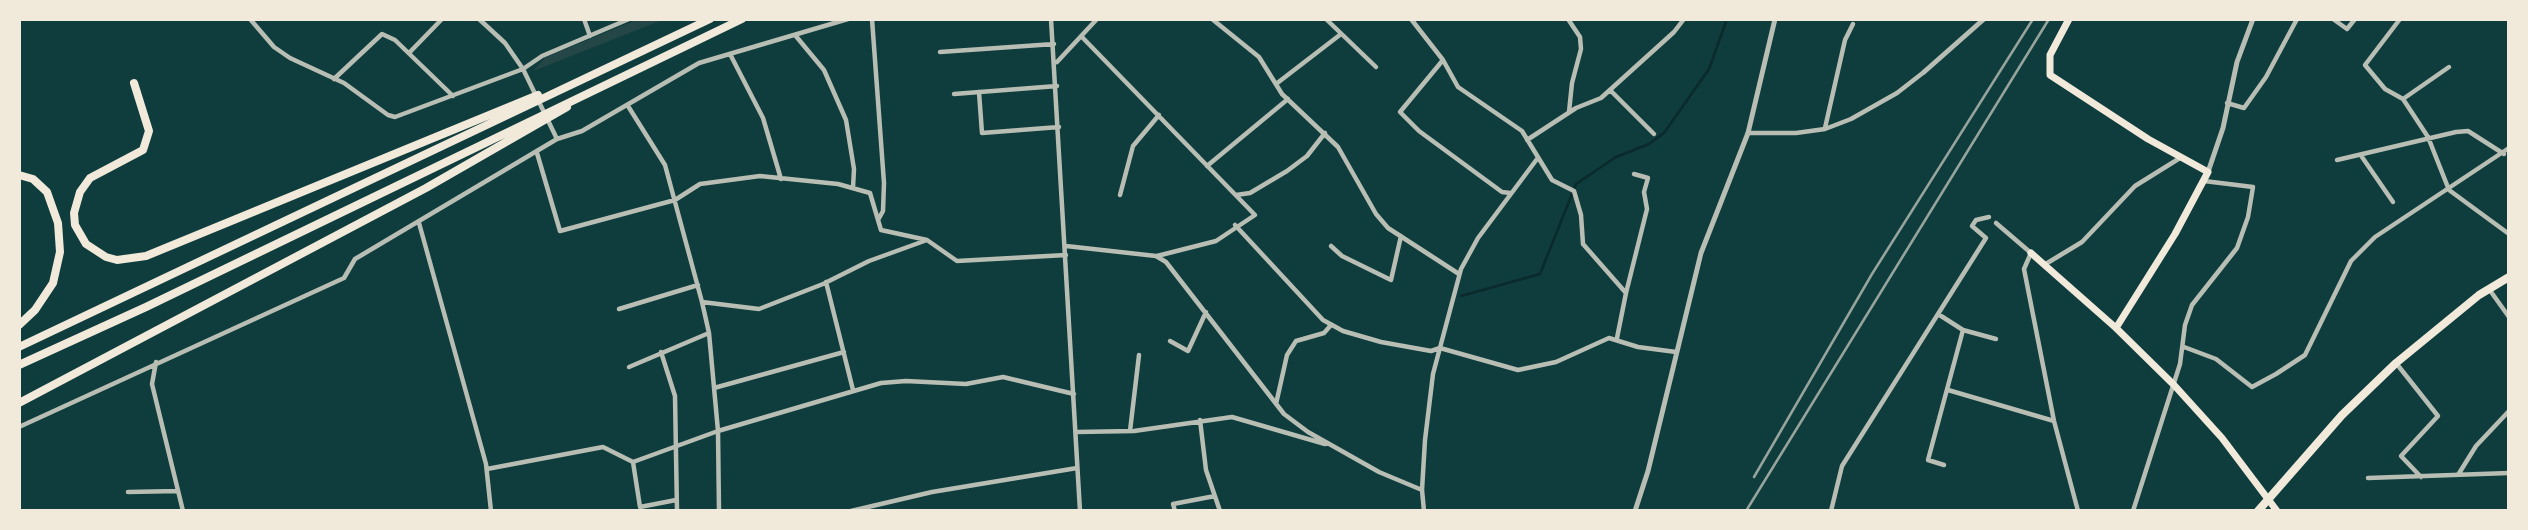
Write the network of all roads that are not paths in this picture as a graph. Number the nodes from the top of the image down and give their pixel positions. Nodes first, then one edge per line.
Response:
1 (250, 19) edge
2 (442, 19) edge
3 (479, 19) edge
4 (584, 19) edge
5 (629, 19) edge
6 (710, 19) edge
7 (742, 19) edge
8 (848, 19) edge
9 (872, 19) edge
10 (1051, 19) edge
11 (1097, 19) edge
12 (1212, 19) edge
13 (1326, 19) edge
14 (1411, 19) edge
15 (1568, 19) edge
16 (1684, 19) edge
17 (1775, 19) edge
18 (1984, 19) edge
19 (2069, 19) edge
20 (2253, 19) edge
21 (2297, 19) edge
22 (2333, 19) edge
23 (2354, 19) edge
24 (2400, 19) edge
25 (1853, 24) dead end
26 (1341, 34) junction
27 (794, 35) junction
28 (590, 36) junction
29 (1081, 36) junction
30 (1054, 44) junction
31 (940, 52) dead end
32 (409, 53) junction
33 (730, 54) junction
34 (1443, 60) junction
35 (1056, 62) junction
36 (640, 66) junction
37 (1376, 67) dead end
38 (2449, 67) dead end
39 (525, 72) junction
40 (1924, 72) joint
41 (593, 73) junction
42 (334, 79) junction
43 (134, 83) dead end
44 (1276, 84) junction
45 (1057, 86) junction
46 (1610, 90) junction
47 (979, 92) junction
48 (954, 94) dead end
49 (453, 96) junction
50 (1288, 99) junction
51 (2403, 99) junction
52 (2227, 103) junction
53 (628, 106) junction
54 (1569, 113) junction
55 (1158, 115) junction
56 (1059, 127) junction
57 (1825, 129) junction
58 (1325, 133) junction
59 (1748, 133) junction
60 (1654, 134) dead end
61 (2428, 137) junction
62 (557, 139) junction
63 (1527, 140) junction
64 (2509, 148) edge
65 (537, 153) junction
66 (2504, 154) junction
67 (2362, 157) junction
68 (2180, 158) junction
69 (1536, 159) junction
70 (2337, 160) dead end
71 (1207, 166) junction
72 (2208, 172) junction
73 (1634, 174) dead end
74 (19, 175) edge
75 (781, 178) junction
76 (2204, 181) junction
77 (853, 188) junction
78 (2449, 190) junction
79 (1510, 193) junction
80 (1120, 195) dead end
81 (1235, 195) junction
82 (675, 200) junction
83 (2393, 202) dead end
84 (1989, 217) dead end
85 (878, 221) junction
86 (419, 222) junction
87 (1996, 223) dead end
88 (1235, 225) junction
89 (2509, 234) edge
90 (1401, 236) junction
91 (927, 240) junction
92 (1066, 246) junction
93 (1331, 246) dead end
94 (2031, 253) junction
95 (1066, 255) junction
96 (1156, 256) junction
97 (2044, 265) junction
98 (1459, 274) junction
99 (2509, 277) edge
100 (827, 282) junction
101 (698, 285) junction
102 (2488, 288) junction
103 (1626, 293) junction
104 (702, 302) junction
105 (619, 309) dead end
106 (1206, 312) junction
107 (1938, 314) junction
108 (2509, 317) edge
109 (19, 324) edge
110 (1332, 325) junction
111 (2116, 328) junction
112 (1964, 330) junction
113 (709, 333) junction
114 (1617, 338) junction
115 (1996, 339) dead end
116 (1170, 341) dead end
117 (19, 347) edge
118 (1440, 348) junction
119 (2183, 348) junction
120 (661, 352) junction
121 (844, 352) junction
122 (1676, 352) junction
123 (1139, 355) dead end
124 (156, 362) junction
125 (2396, 363) junction
126 (19, 365) edge
127 (629, 367) dead end
128 (2174, 386) junction
129 (714, 388) junction
130 (853, 390) junction
131 (1947, 390) junction
132 (1074, 394) junction
133 (19, 403) edge
134 (1276, 405) junction
135 (2509, 411) edge
136 (1200, 420) junction
137 (2054, 421) junction
138 (19, 427) edge
139 (718, 431) junction
140 (1130, 431) junction
141 (1076, 432) junction
142 (1329, 444) junction
143 (677, 446) junction
144 (633, 462) junction
145 (1944, 465) dead end
146 (1077, 467) junction
147 (487, 469) junction
148 (2508, 474) edge
149 (2458, 475) junction
150 (2421, 477) junction
151 (2368, 478) dead end
152 (1422, 490) junction
153 (178, 491) junction
154 (128, 492) dead end
155 (1215, 496) junction
156 (2269, 499) junction
157 (676, 500) junction
158 (862, 510) edge
159 (183, 511) edge
160 (491, 511) edge
161 (677, 511) edge
162 (719, 511) edge
163 (851, 511) edge
164 (1080, 511) edge
165 (1175, 511) edge
166 (1220, 511) edge
167 (1424, 511) edge
168 (1635, 511) edge
169 (1831, 511) edge
170 (2078, 511) edge
171 (2133, 511) edge
172 (2258, 511) edge
173 (2277, 511) edge

1 - 42 street
2 - 32 street
3 - 39 street
4 - 28 street
5 - 28 street
6 - 41 highway
7 - 36 highway
8 - 27 street
9 - 85 street
10 - 30 street
11 - 29 street
12 - 44 street
13 - 26 street
14 - 34 street
15 - 54 street
16 - 46 street
17 - 59 street
18 - 40 street
19 - 68 main road
20 - 52 street
21 - 52 street
22 - 23 street
24 - 51 street
25 - 57 street
26 - 37 street
26 - 44 street
27 - 33 street
27 - 77 street
28 - 39 street
29 - 35 street
29 - 55 street
30 - 31 street
30 - 35 street
32 - 42 street
32 - 49 street
33 - 53 street
33 - 75 street
34 - 63 street
34 - 79 street
35 - 45 street
36 - 126 highway
36 - 133 highway
38 - 51 street
39 - 49 street
39 - 62 street
40 - 57 street
41 - 43 highway
41 - 117 highway
42 - 49 street
44 - 50 street
45 - 47 street
45 - 56 street
46 - 54 street
46 - 60 street
47 - 48 street
47 - 56 street
50 - 58 street
50 - 71 street
51 - 61 street
52 - 72 street
53 - 62 street
53 - 82 street
54 - 63 street
55 - 71 street
55 - 80 street
56 - 92 street
57 - 59 street
58 - 81 street
58 - 90 street
59 - 122 street
61 - 66 street
61 - 67 street
61 - 78 street
62 - 65 street
63 - 69 street
64 - 66 street
65 - 82 street
65 - 86 street
66 - 78 street
67 - 70 street
67 - 83 street
68 - 72 main road
68 - 97 street
69 - 79 street
69 - 103 street
71 - 81 street
72 - 76 main road
73 - 103 street
74 - 109 highway
75 - 77 street
75 - 82 street
76 - 111 main road
76 - 119 street
77 - 85 street
78 - 89 street
78 - 119 street
79 - 98 street
81 - 88 street
82 - 101 street
84 - 107 street
85 - 91 street
86 - 124 street
86 - 147 street
87 - 94 street
88 - 96 street
88 - 110 street
90 - 93 street
90 - 98 street
91 - 95 street
91 - 100 street
92 - 95 street
92 - 96 street
94 - 97 main road
94 - 137 street
95 - 132 street
96 - 106 street
97 - 111 main road
98 - 118 street
99 - 102 highway
100 - 104 street
100 - 121 street
101 - 104 street
101 - 105 street
102 - 108 street
102 - 125 highway
103 - 114 street
104 - 113 street
106 - 116 street
106 - 134 street
107 - 112 street
107 - 169 street
110 - 118 street
110 - 134 street
111 - 128 main road
112 - 115 street
112 - 131 street
113 - 120 street
113 - 129 street
114 - 118 street
114 - 122 street
118 - 152 street
119 - 128 street
120 - 127 street
120 - 143 street
121 - 129 street
121 - 130 street
122 - 168 street
123 - 140 street
124 - 138 street
124 - 153 street
125 - 150 street
125 - 156 highway
128 - 156 main road
128 - 171 street
129 - 139 street
130 - 132 street
130 - 139 street
131 - 137 street
131 - 145 street
132 - 141 street
134 - 142 street
135 - 149 street
136 - 140 street
136 - 142 street
136 - 155 street
137 - 170 street
139 - 143 street
139 - 162 street
140 - 141 street
141 - 146 street
142 - 152 street
143 - 144 street
143 - 157 street
144 - 147 street
144 - 157 street
146 - 158 street
146 - 164 street
147 - 160 street
148 - 149 street
149 - 150 street
150 - 151 street
152 - 167 street
153 - 154 street
153 - 159 street
155 - 165 street
155 - 166 street
156 - 172 highway
156 - 173 main road
157 - 161 street
158 - 163 street

